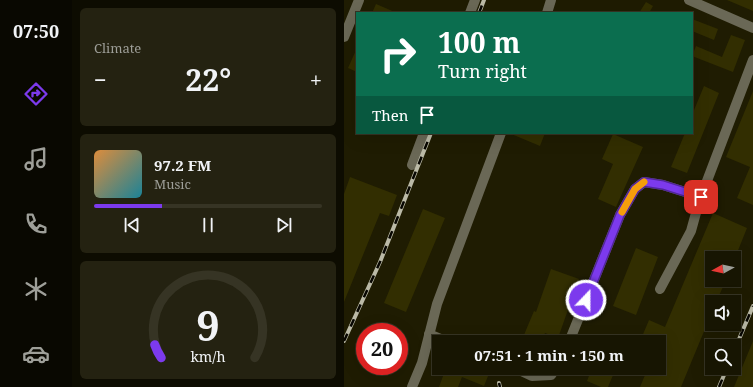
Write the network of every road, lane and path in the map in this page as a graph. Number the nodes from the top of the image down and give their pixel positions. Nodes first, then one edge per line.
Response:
1 (359, 0) edge
2 (476, 0) edge
3 (551, 0) edge
4 (689, 0) edge
5 (470, 12) edge
6 (547, 12) edge
7 (753, 28) edge
8 (344, 37) edge
9 (753, 60) edge
10 (424, 134) edge
11 (501, 134) edge
12 (412, 165) dead end
13 (701, 197) junction
14 (660, 289) dead end
15 (429, 334) junction
16 (432, 335) edge
17 (573, 335) edge
18 (530, 375) edge
19 (551, 375) edge
20 (412, 387) edge

1 - 8 lane
2 - 5 lane
3 - 6 lane
4 - 7 lane
9 - 13 lane
10 - 12 lane
11 - 15 lane
13 - 14 lane
13 - 17 lane
15 - 16 lane
15 - 20 lane
18 - 19 lane

